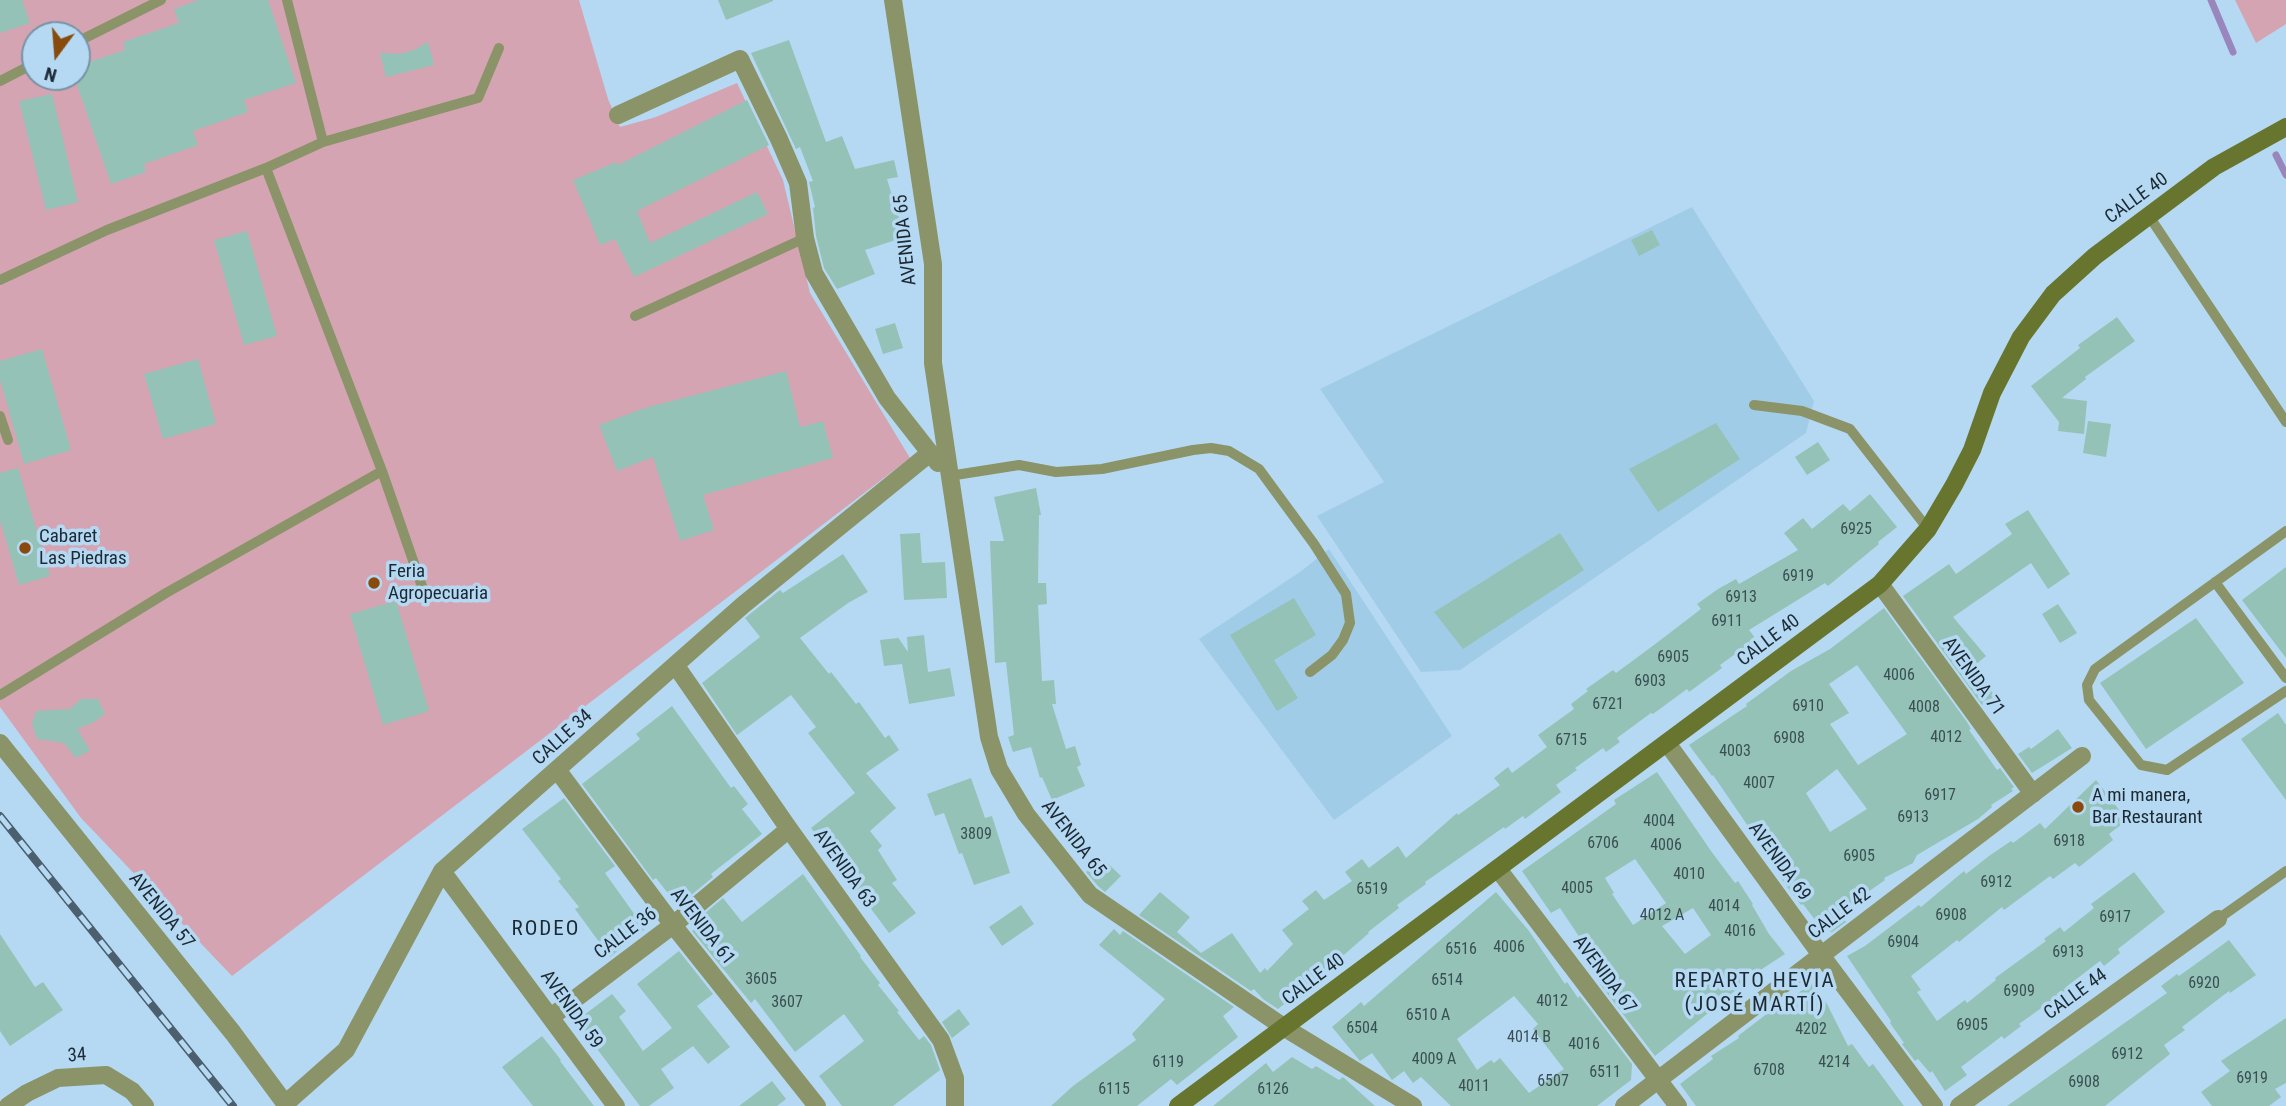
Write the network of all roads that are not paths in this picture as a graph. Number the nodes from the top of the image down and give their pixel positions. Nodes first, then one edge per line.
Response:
1 (162, 0) edge
2 (287, 0) edge
3 (893, 0) edge
4 (91, 35) edge
5 (499, 48) dead end
6 (21, 70) edge
7 (0, 81) edge
8 (618, 115) dead end
9 (2286, 127) edge
10 (323, 142) junction
11 (266, 168) junction
12 (2149, 216) junction
13 (805, 238) junction
14 (0, 280) edge
15 (635, 316) dead end
16 (1754, 405) dead end
17 (0, 416) edge
18 (2286, 422) edge
19 (8, 440) dead end
20 (930, 453) junction
21 (382, 471) junction
22 (949, 476) junction
23 (1928, 529) junction
24 (2286, 532) edge
25 (2215, 582) junction
26 (1880, 584) junction
27 (425, 595) dead end
28 (676, 666) junction
29 (1310, 672) dead end
30 (2286, 678) edge
31 (2286, 691) edge
32 (0, 695) edge
33 (0, 743) edge
34 (1667, 743) junction
35 (2082, 756) dead end
36 (558, 771) junction
37 (2033, 794) junction
38 (789, 829) junction
39 (1498, 869) junction
40 (2286, 871) edge
41 (442, 872) junction
42 (2218, 919) joint
43 (673, 925) junction
44 (1821, 955) junction
45 (551, 1017) junction
46 (1285, 1028) junction
47 (1658, 1081) junction
48 (286, 1105) edge
49 (8, 1106) edge
50 (145, 1106) edge
51 (616, 1106) edge
52 (817, 1106) edge
53 (955, 1106) edge
54 (1178, 1106) edge
55 (1413, 1106) edge
56 (1624, 1106) edge
57 (1678, 1106) edge
58 (1934, 1106) edge
59 (1959, 1106) edge

1 - 4 lane
2 - 10 lane
3 - 22 street, AVENIDA 65
5 - 10 lane
6 - 7 lane
8 - 13 street
9 - 12 main road, CALLE 40
10 - 11 lane
11 - 14 lane
11 - 21 lane
12 - 18 lane
12 - 23 main road, CALLE 40
13 - 15 lane
13 - 20 street
16 - 23 lane
17 - 19 lane
20 - 22 street
20 - 28 street, CALLE 34
21 - 27 lane
21 - 32 lane
22 - 29 lane
22 - 46 street, AVENIDA 65
23 - 26 main road, CALLE 40
24 - 25 lane
25 - 30 lane
25 - 31 lane
26 - 34 main road, CALLE 40
26 - 37 street, AVENIDA 71
28 - 36 street, CALLE 34
28 - 38 street, AVENIDA 63
33 - 48 street, AVENIDA 57
34 - 39 main road, CALLE 40
34 - 44 street, AVENIDA 69
35 - 37 street, CALLE 42
36 - 41 street, CALLE 34
36 - 43 street, AVENIDA 61
37 - 44 street, CALLE 42
38 - 43 street, CALLE 36
38 - 53 street, AVENIDA 63
39 - 46 main road, CALLE 40
39 - 47 street, AVENIDA 67
40 - 42 lane
41 - 45 street, AVENIDA 59
41 - 48 street, CALLE 34
42 - 59 street, CALLE 44
43 - 45 street, CALLE 36
43 - 52 street, AVENIDA 61
44 - 47 street, CALLE 42
44 - 58 street, AVENIDA 69
45 - 51 street, AVENIDA 59
46 - 54 main road, CALLE 40
46 - 55 street, AVENIDA 65
47 - 56 street, CALLE 42
47 - 57 street, AVENIDA 67
49 - 50 street, 34

